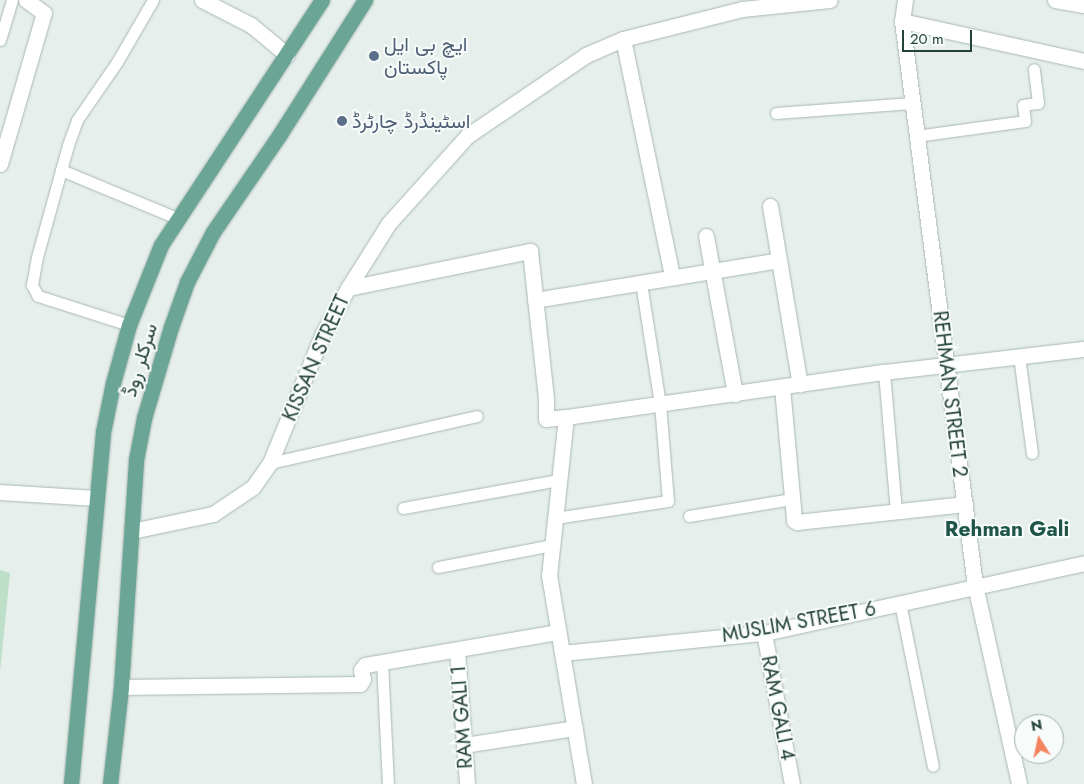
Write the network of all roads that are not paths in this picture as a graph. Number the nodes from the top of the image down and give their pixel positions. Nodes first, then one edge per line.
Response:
1 (12, 0) edge
2 (26, 0) edge
3 (153, 0) edge
4 (202, 0) edge
5 (322, 0) edge
6 (365, 0) edge
7 (830, 0) edge
8 (905, 0) edge
9 (1055, 0) edge
10 (1084, 5) edge
11 (902, 22) junction
12 (623, 39) junction
13 (0, 40) edge
14 (287, 55) junction
15 (1084, 61) edge
16 (1034, 69) dead end
17 (912, 103) junction
18 (776, 114) dead end
19 (916, 136) junction
20 (0, 164) edge
21 (61, 170) junction
22 (770, 206) dead end
23 (177, 218) junction
24 (706, 236) dead end
25 (778, 260) junction
26 (714, 270) junction
27 (672, 276) junction
28 (640, 283) junction
29 (348, 288) junction
30 (535, 300) junction
31 (129, 325) junction
32 (1084, 349) edge
33 (1020, 356) junction
34 (946, 365) junction
35 (884, 372) junction
36 (800, 384) junction
37 (782, 387) junction
38 (735, 394) junction
39 (660, 404) junction
40 (477, 416) dead end
41 (566, 417) junction
42 (1032, 453) dead end
43 (270, 463) junction
44 (559, 480) junction
45 (0, 492) edge
46 (96, 498) junction
47 (792, 499) junction
48 (964, 504) junction
49 (403, 508) dead end
50 (896, 511) junction
51 (689, 516) dead end
52 (555, 518) junction
53 (132, 531) junction
54 (552, 545) junction
55 (1084, 563) edge
56 (438, 567) dead end
57 (975, 586) junction
58 (900, 602) junction
59 (558, 632) junction
60 (764, 633) junction
61 (457, 650) junction
62 (562, 653) junction
63 (382, 662) junction
64 (121, 687) junction
65 (575, 728) junction
66 (464, 745) junction
67 (933, 766) dead end
68 (71, 784) edge
69 (110, 784) edge
70 (388, 784) edge
71 (467, 784) edge
72 (584, 784) edge
73 (792, 784) edge
74 (1019, 784) edge

1 - 13 lane
2 - 20 street
3 - 21 lane
4 - 14 street
5 - 14 main road, سرکلر روڈ
6 - 53 main road, سرکلر روڈ
7 - 12 street, KISSAN STREET
8 - 11 street, REHMAN STREET 2
9 - 10 street
11 - 15 street
11 - 17 street, REHMAN STREET 2
12 - 27 street
12 - 29 street, KISSAN STREET
14 - 23 main road, سرکلر روڈ
16 - 19 lane
17 - 18 lane
17 - 19 street, REHMAN STREET 2
19 - 34 street, REHMAN STREET 2
21 - 23 lane
21 - 31 lane
22 - 25 street
23 - 31 main road, سرکلر روڈ
24 - 26 street
25 - 26 street
25 - 36 street
26 - 27 street
26 - 38 street
27 - 28 street
28 - 30 street
28 - 39 lane
29 - 30 street
29 - 43 street, KISSAN STREET
30 - 41 street
31 - 46 main road, سرکلر روڈ
32 - 33 street
33 - 34 street
33 - 42 lane
34 - 35 street
34 - 48 street, REHMAN STREET 2
35 - 36 street
35 - 50 lane
36 - 37 street
37 - 38 street
37 - 47 street
38 - 39 street
39 - 41 street
39 - 52 lane
40 - 43 lane
41 - 44 street
43 - 53 street, KISSAN STREET
44 - 49 lane
44 - 52 street
45 - 46 street
46 - 68 main road, سرکلر روڈ
47 - 50 street
47 - 51 lane
48 - 50 street
48 - 57 street, REHMAN STREET 2
52 - 54 street
53 - 64 main road, سرکلر روڈ
54 - 56 lane
54 - 59 street
55 - 57 street, MUSLIM STREET 6
57 - 58 street, MUSLIM STREET 6
57 - 74 street, REHMAN STREET 2
58 - 60 street, MUSLIM STREET 6
58 - 67 lane
59 - 61 street
59 - 62 street
60 - 62 street, MUSLIM STREET 6
60 - 73 street, RAM GALI 4
61 - 63 street
61 - 66 street, RAM GALI 1
62 - 65 street
63 - 64 street
63 - 70 lane
64 - 69 main road, سرکلر روڈ
65 - 66 street
65 - 72 street
66 - 71 street, RAM GALI 1

